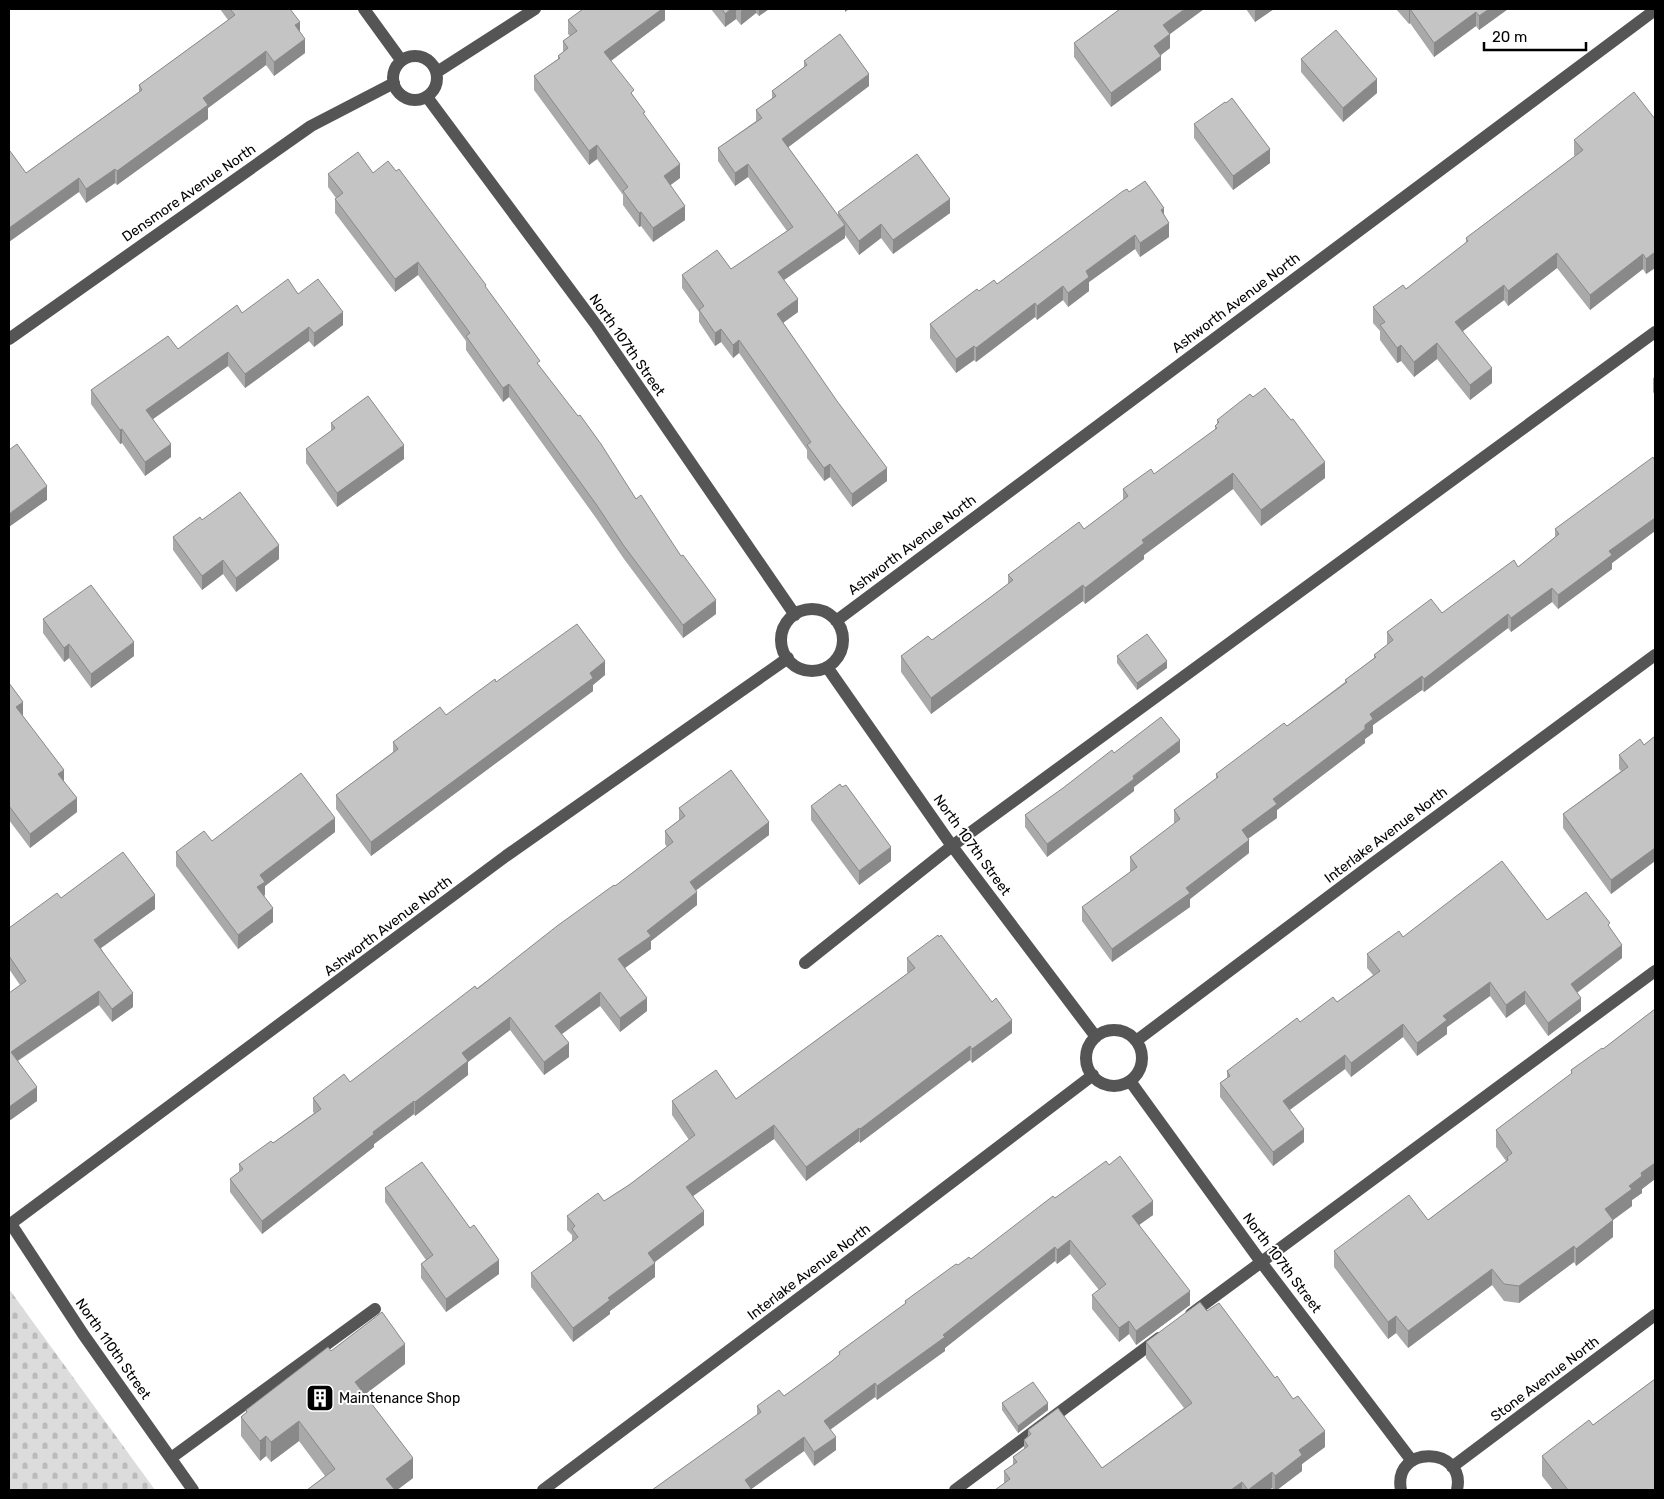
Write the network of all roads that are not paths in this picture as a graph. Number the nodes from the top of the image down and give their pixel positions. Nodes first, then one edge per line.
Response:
1 (364, 9) edge
2 (535, 9) edge
3 (1655, 10) edge
4 (401, 60) junction
5 (437, 72) junction
6 (394, 83) junction
7 (427, 97) junction
8 (1655, 332) edge
9 (9, 339) edge
10 (795, 615) junction
11 (836, 621) junction
12 (1655, 655) edge
13 (788, 658) junction
14 (827, 667) junction
15 (952, 846) junction
16 (805, 962) dead end
17 (1655, 972) edge
18 (1096, 1037) junction
19 (1136, 1041) junction
20 (1093, 1075) junction
21 (1130, 1082) junction
22 (10, 1224) edge
23 (1261, 1262) junction
24 (375, 1308) dead end
25 (1655, 1315) edge
26 (1183, 1320) edge
27 (1167, 1332) edge
28 (171, 1458) junction
29 (1412, 1461) junction
30 (1452, 1467) junction
31 (193, 1490) edge
32 (543, 1490) edge
33 (955, 1490) edge
34 (1401, 1490) edge
35 (1457, 1490) edge

1 - 4 street
2 - 5 street
3 - 11 street, Ashworth Avenue North
4 - 5 street
4 - 6 street
5 - 7 street
6 - 7 street
6 - 9 street, Densmore Avenue North
7 - 10 street, North 107th Street
8 - 15 street
10 - 11 street
10 - 13 street
11 - 14 street
12 - 19 street, Interlake Avenue North
13 - 14 street
13 - 22 street, Ashworth Avenue North
14 - 15 street, North 107th Street
15 - 16 street
15 - 18 street, North 107th Street
17 - 23 street
18 - 19 street
18 - 20 street
19 - 21 street
20 - 21 street
20 - 32 street, Interlake Avenue North
21 - 23 street, North 107th Street
22 - 28 street, North 110th Street
23 - 26 street
23 - 29 street, North 107th Street
24 - 28 street
25 - 30 street, Stone Avenue North
27 - 33 street
28 - 31 street, North 110th Street
29 - 30 street
29 - 34 street
30 - 35 street

